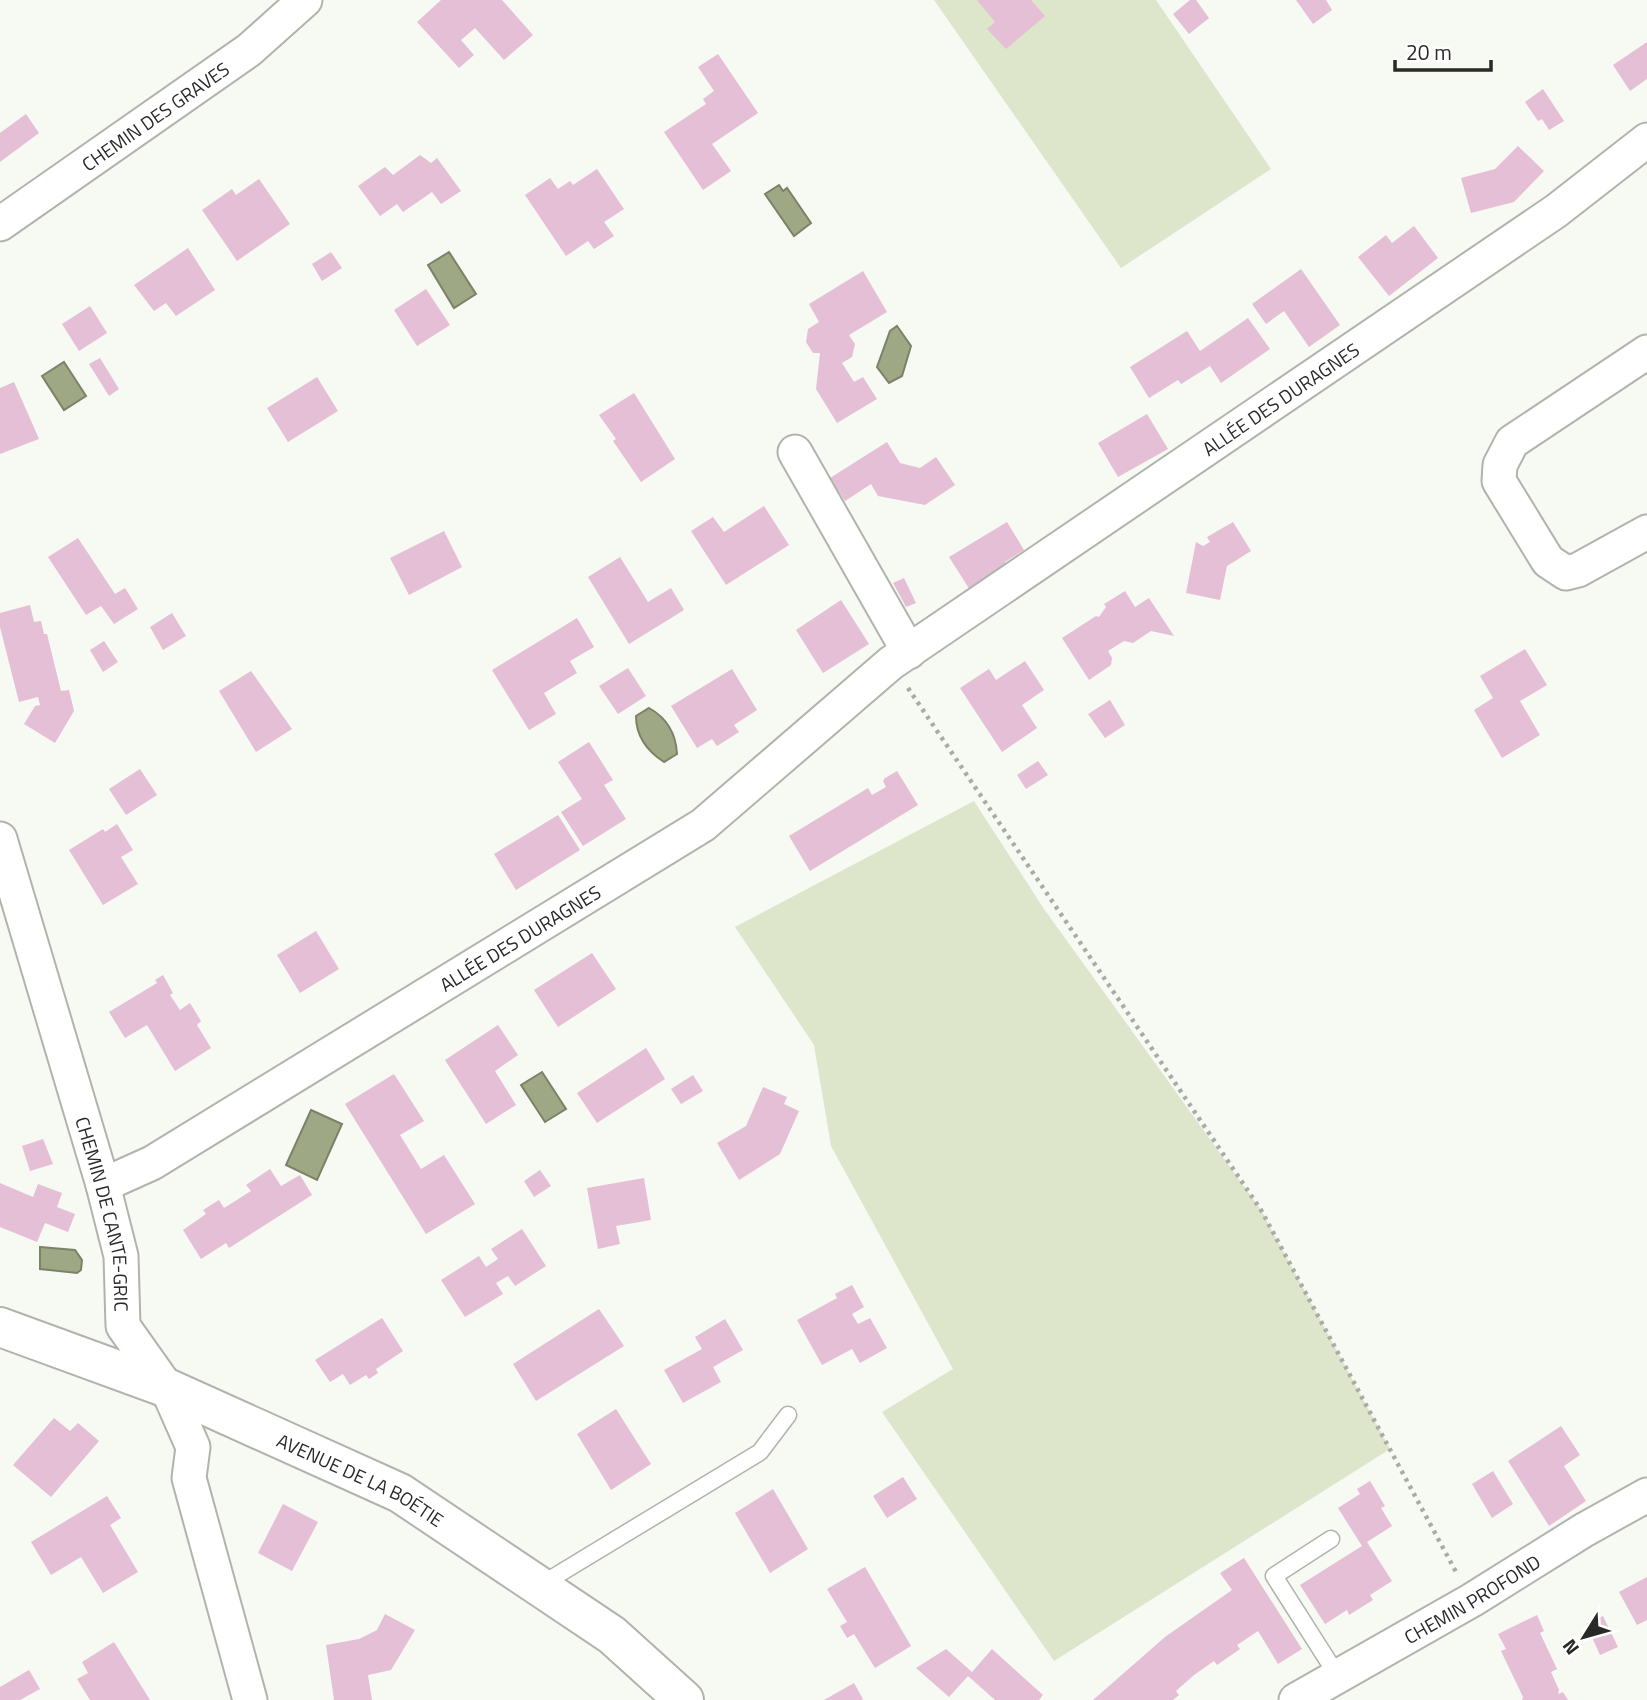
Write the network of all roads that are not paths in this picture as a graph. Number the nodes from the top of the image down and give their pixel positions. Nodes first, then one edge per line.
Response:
1 (305, 0) edge
2 (1647, 140) edge
3 (0, 223) edge
4 (1647, 352) edge
5 (795, 452) dead end
6 (1647, 532) edge
7 (900, 658) junction
8 (0, 839) edge
9 (103, 1185) junction
10 (0, 1327) edge
11 (167, 1388) junction
12 (788, 1415) dead end
13 (1647, 1495) edge
14 (1331, 1539) dead end
15 (539, 1586) junction
16 (1337, 1675) junction
17 (250, 1700) edge
18 (684, 1700) edge
19 (1297, 1700) edge

1 - 3 street, CHEMIN DES GRAVES
2 - 7 street, ALLÉE DES DURAGNES
4 - 6 street
5 - 7 street
7 - 9 street, ALLÉE DES DURAGNES
8 - 9 street, CHEMIN DE CANTE-GRIC
9 - 11 street, CHEMIN DE CANTE-GRIC
10 - 11 main road, AVENUE DE LA BOÉTIE
11 - 15 main road, AVENUE DE LA BOÉTIE
11 - 17 street, CHEMIN DE CANTE-GRIC
12 - 15 lane
13 - 16 street, CHEMIN PROFOND
14 - 16 lane
15 - 18 main road, AVENUE DE LA BOÉTIE
16 - 19 street, CHEMIN PROFOND

